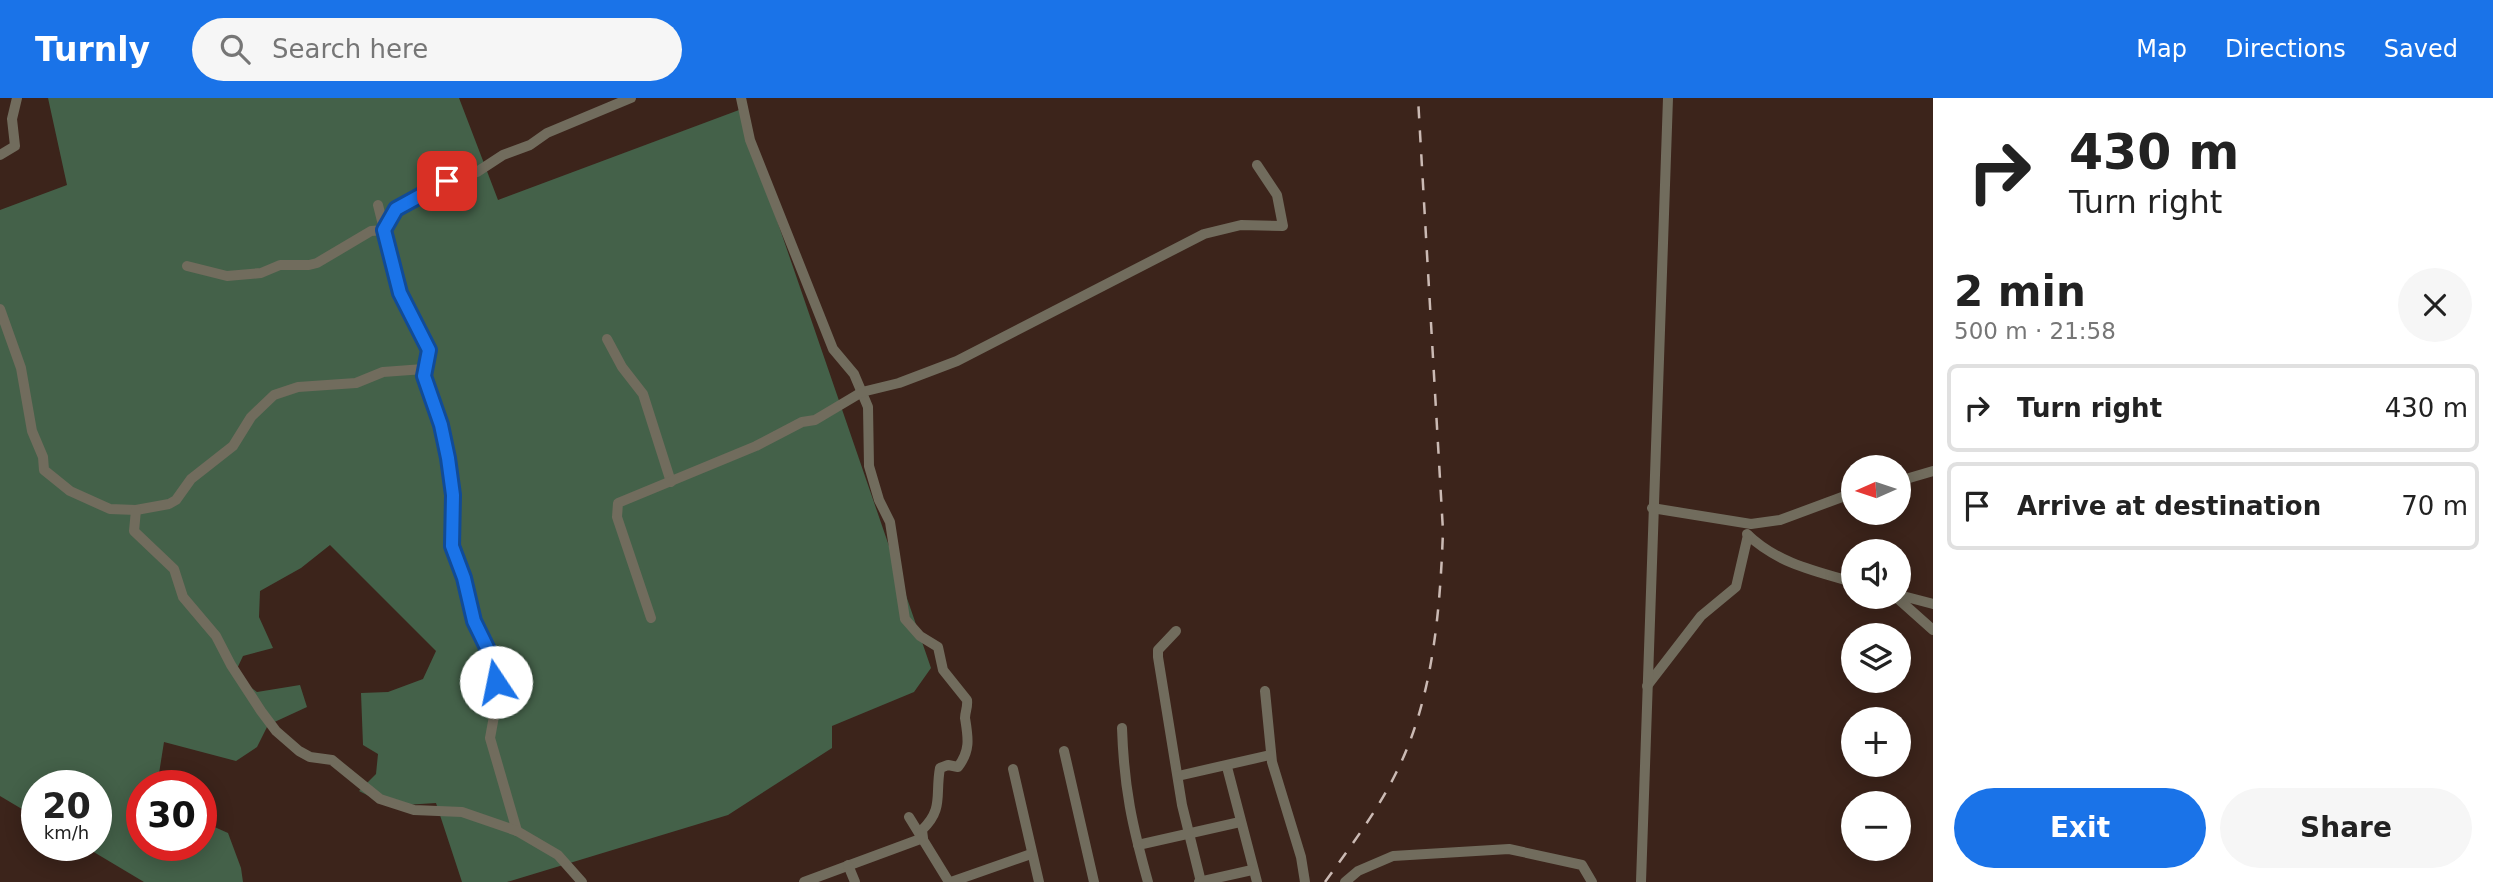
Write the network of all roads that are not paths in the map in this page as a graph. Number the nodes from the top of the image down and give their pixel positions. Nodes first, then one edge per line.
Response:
1 (17, 98) edge
2 (631, 98) edge
3 (741, 98) edge
4 (1668, 98) edge
5 (0, 155) edge
6 (1256, 165) dead end
7 (378, 205) dead end
8 (384, 230) junction
9 (187, 266) dead end
10 (0, 309) edge
11 (607, 339) dead end
12 (424, 369) junction
13 (862, 392) junction
14 (1933, 471) edge
15 (1911, 477) edge
16 (671, 482) junction
17 (1841, 497) edge
18 (1652, 508) junction
19 (136, 510) junction
20 (1729, 521) junction
21 (1748, 535) junction
22 (1841, 579) edge
23 (1911, 599) edge
24 (1933, 604) edge
25 (1911, 609) edge
26 (651, 618) dead end
27 (1933, 630) edge
28 (1176, 631) dead end
29 (1647, 687) junction
30 (1265, 691) dead end
31 (1122, 728) dead end
32 (1064, 751) dead end
33 (1270, 755) junction
34 (1227, 767) junction
35 (1013, 769) dead end
36 (1178, 776) junction
37 (909, 817) dead end
38 (1240, 822) junction
39 (517, 831) junction
40 (1188, 832) junction
41 (923, 838) junction
42 (1138, 845) junction
43 (1031, 854) junction
44 (848, 865) junction
45 (1252, 870) junction
46 (582, 882) edge
47 (804, 882) edge
48 (855, 882) edge
49 (950, 882) edge
50 (1039, 882) edge
51 (1094, 882) edge
52 (1148, 882) edge
53 (1200, 882) edge
54 (1257, 882) edge
55 (1305, 882) edge
56 (1345, 882) edge
57 (1592, 882) edge
58 (1641, 882) edge

1 - 5 street
2 - 8 street
3 - 13 street
4 - 18 street
6 - 13 street
7 - 8 street
8 - 9 street
8 - 12 street
10 - 19 street
11 - 16 street
12 - 19 street
12 - 39 street
13 - 16 street
13 - 41 street
14 - 15 street
16 - 26 street
17 - 20 street
18 - 20 street
18 - 29 street
19 - 39 street
20 - 21 street
21 - 22 street
21 - 29 street
23 - 24 street
25 - 27 street
28 - 36 street
29 - 58 street
30 - 33 street
31 - 42 street
32 - 51 street
33 - 34 street
33 - 55 street
34 - 36 street
34 - 38 street
35 - 43 street
36 - 40 street
37 - 41 street
38 - 40 street
38 - 45 street
39 - 46 street
40 - 42 street
40 - 53 street
41 - 44 street
41 - 49 street
42 - 52 street
43 - 49 street
43 - 50 street
44 - 47 street
44 - 48 street
45 - 53 street
45 - 54 street
56 - 57 street

